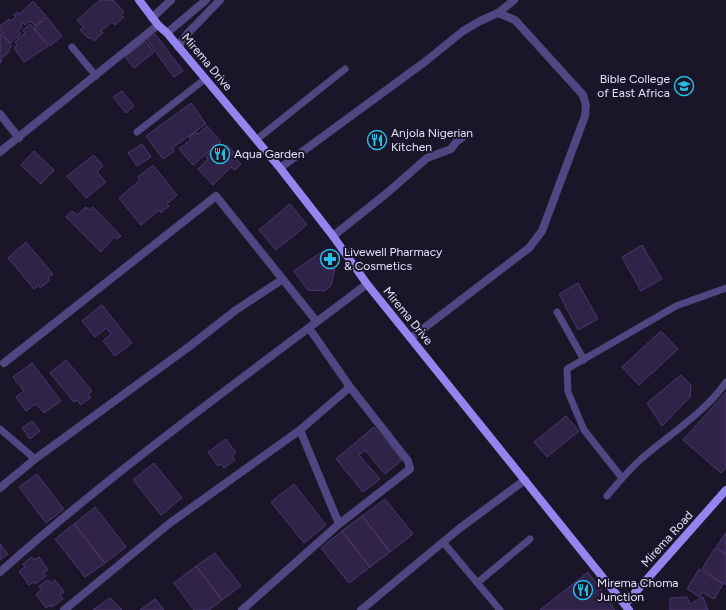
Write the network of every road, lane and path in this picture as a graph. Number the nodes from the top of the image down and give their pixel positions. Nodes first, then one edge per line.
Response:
1 (139, 0) edge
2 (171, 0) edge
3 (206, 0) edge
4 (220, 0) edge
5 (514, 0) edge
6 (498, 13) junction
7 (152, 18) junction
8 (158, 25) junction
9 (167, 32) junction
10 (72, 47) dead end
11 (178, 47) junction
12 (345, 69) dead end
13 (96, 76) junction
14 (205, 79) junction
15 (0, 114) edge
16 (137, 132) dead end
17 (464, 136) dead end
18 (19, 138) junction
19 (256, 140) junction
20 (0, 152) edge
21 (280, 168) junction
22 (333, 236) junction
23 (283, 279) junction
24 (367, 284) junction
25 (726, 288) edge
26 (558, 312) dead end
27 (317, 322) junction
28 (309, 328) junction
29 (411, 338) junction
30 (584, 360) junction
31 (2, 366) edge
32 (726, 382) edge
33 (350, 387) junction
34 (0, 429) edge
35 (300, 430) junction
36 (35, 459) junction
37 (622, 478) junction
38 (525, 480) junction
39 (0, 488) edge
40 (726, 490) edge
41 (607, 496) dead end
42 (339, 524) junction
43 (530, 539) dead end
44 (443, 542) junction
45 (0, 572) edge
46 (477, 583) junction
47 (627, 607) edge
48 (64, 610) edge
49 (242, 610) edge
50 (361, 610) edge
51 (500, 610) edge

1 - 7 street, Mirema Drive
2 - 7 street
3 - 9 street
4 - 11 street
5 - 6 street
6 - 21 street
6 - 29 street
7 - 8 street, Mirema Drive
8 - 9 street, Mirema Drive
8 - 13 street
9 - 11 street, Mirema Drive
10 - 13 lane
11 - 14 street, Mirema Drive
12 - 19 lane
13 - 18 street
14 - 16 lane
14 - 19 street, Mirema Drive
15 - 18 street
17 - 22 street
18 - 20 street
19 - 21 street, Mirema Drive
21 - 22 street, Mirema Drive
22 - 24 street, Mirema Drive
23 - 27 street
23 - 31 street
23 - 36 street
24 - 27 street
24 - 29 street, Mirema Drive
25 - 30 lane
26 - 30 lane
27 - 28 street
28 - 33 street
28 - 45 street
29 - 38 street, Mirema Drive
30 - 37 lane
32 - 37 lane
33 - 35 street
33 - 42 street
34 - 36 lane
35 - 42 street
35 - 48 street
36 - 39 street
37 - 41 lane
38 - 44 street
38 - 47 street, Mirema Drive
40 - 47 street, Mirema Road
42 - 49 street
43 - 46 lane
44 - 46 lane
44 - 50 street
46 - 51 lane

